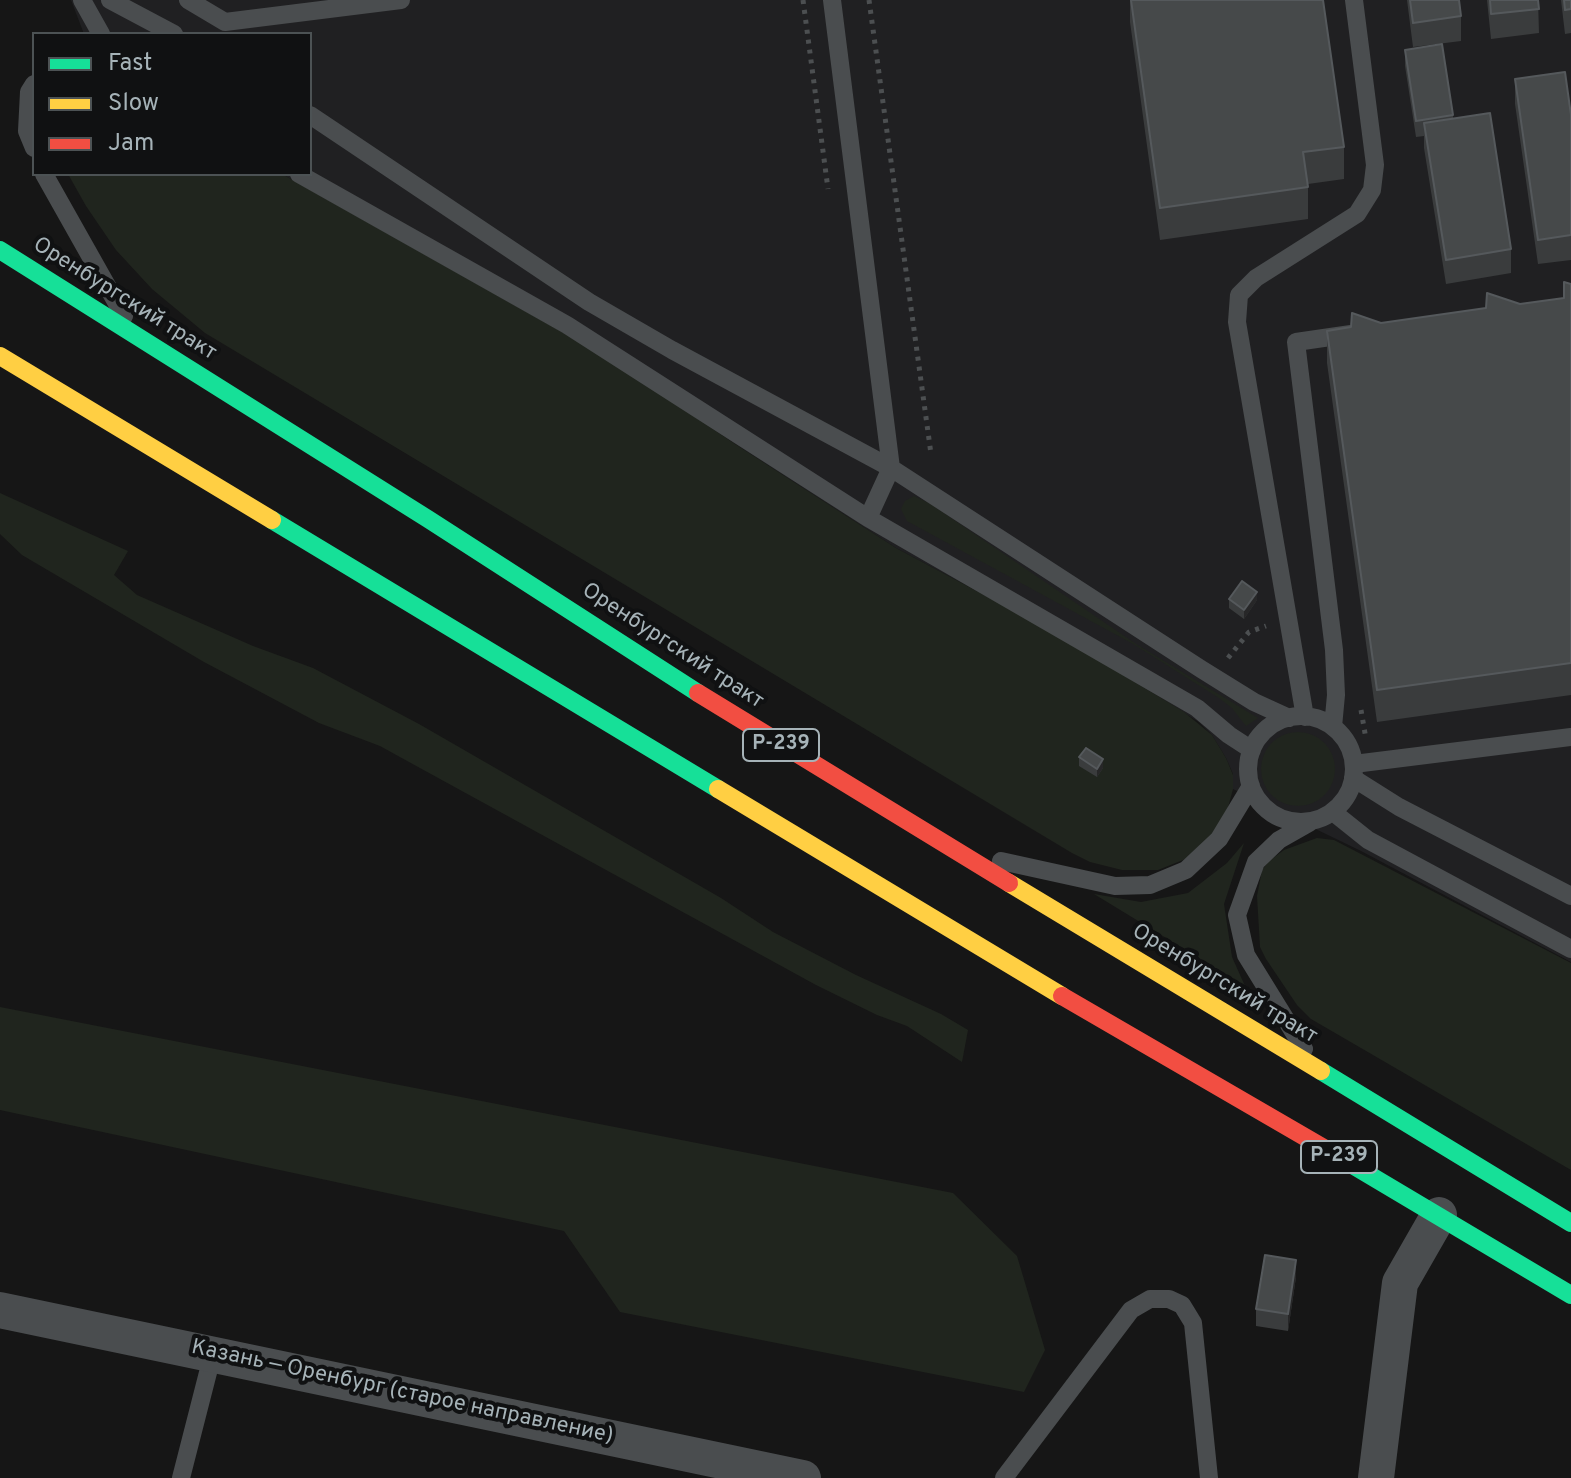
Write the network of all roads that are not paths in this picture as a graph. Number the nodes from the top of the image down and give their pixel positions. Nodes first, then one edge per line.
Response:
1 (82, 0) edge
2 (110, 0) edge
3 (188, 0) edge
4 (401, 0) edge
5 (832, 0) edge
6 (1354, 0) edge
7 (100, 32) edge
8 (170, 32) edge
9 (32, 87) edge
10 (315, 118) edge
11 (32, 143) edge
12 (45, 176) edge
13 (303, 176) edge
14 (0, 250) edge
15 (1373, 330) edge
16 (135, 336) junction
17 (0, 356) edge
18 (891, 468) junction
19 (868, 518) junction
20 (1297, 717) junction
21 (1333, 727) junction
22 (1571, 737) edge
23 (1252, 750) junction
24 (1354, 771) junction
25 (1251, 786) junction
26 (1333, 812) junction
27 (1313, 821) junction
28 (958, 852) junction
29 (1571, 896) edge
30 (1571, 949) edge
31 (1316, 1068) junction
32 (1439, 1215) junction
33 (1571, 1223) edge
34 (1571, 1295) edge
35 (0, 1310) edge
36 (213, 1353) junction
37 (181, 1478) edge
38 (803, 1478) edge
39 (1004, 1478) edge
40 (1209, 1478) edge
41 (1376, 1478) edge

1 - 7 lane
2 - 8 lane
3 - 4 lane
5 - 18 lane
6 - 20 lane
9 - 11 lane
10 - 18 lane
12 - 16 lane
13 - 19 lane
14 - 16 main road, Оренбургский тракт / Р-239
15 - 21 lane
16 - 28 main road, Оренбургский тракт / Р-239
17 - 32 main road, Р-239
18 - 19 lane
18 - 20 lane
19 - 23 lane
20 - 21 lane
20 - 23 lane
21 - 24 lane
22 - 24 lane
23 - 25 lane
24 - 26 lane
24 - 29 lane
25 - 27 lane
25 - 28 lane
26 - 27 lane
26 - 30 lane
27 - 31 lane
28 - 31 main road, Оренбургский тракт / Р-239
31 - 33 main road, Оренбургский тракт / Р-239
32 - 34 main road, Р-239
32 - 41 street
35 - 36 street, Казань — Оренбург (старое направление)
36 - 37 lane
36 - 38 street, Казань — Оренбург (старое направление)
39 - 40 lane

